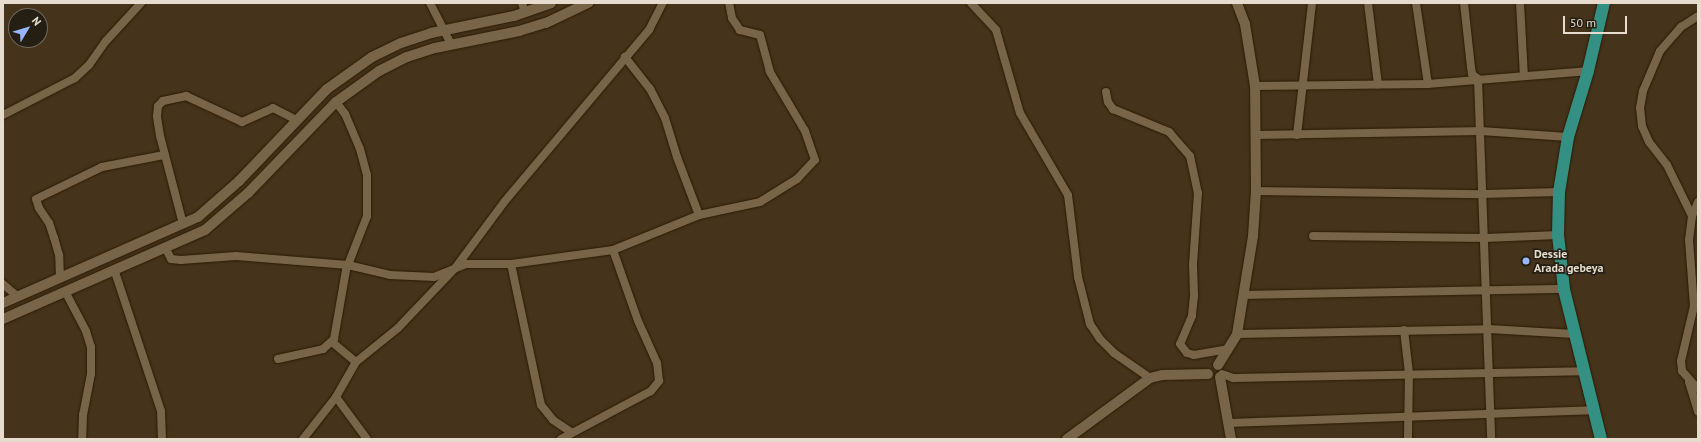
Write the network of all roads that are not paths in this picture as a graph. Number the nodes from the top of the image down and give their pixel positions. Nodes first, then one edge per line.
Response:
1 (142, 3) edge
2 (430, 3) edge
3 (551, 3) edge
4 (588, 3) edge
5 (663, 3) edge
6 (729, 3) edge
7 (971, 3) edge
8 (1237, 3) edge
9 (1312, 3) edge
10 (1368, 3) edge
11 (1416, 3) edge
12 (1464, 3) edge
13 (1520, 3) edge
14 (1604, 3) edge
15 (523, 8) edge
16 (1698, 16) edge
17 (445, 30) junction
18 (451, 44) junction
19 (625, 57) junction
20 (1588, 71) junction
21 (1524, 76) junction
22 (1478, 80) junction
23 (1378, 84) junction
24 (1428, 84) junction
25 (1304, 85) junction
26 (1255, 86) junction
27 (1106, 92) dead end
28 (336, 102) junction
29 (3, 115) edge
30 (296, 120) junction
31 (1481, 130) junction
32 (1256, 135) junction
33 (1297, 135) junction
34 (1568, 137) junction
35 (164, 155) junction
36 (1256, 191) junction
37 (1560, 192) junction
38 (1483, 194) junction
39 (1698, 202) edge
40 (699, 215) junction
41 (1692, 216) junction
42 (183, 224) junction
43 (1558, 235) junction
44 (1313, 236) dead end
45 (1486, 238) junction
46 (166, 249) junction
47 (613, 250) junction
48 (511, 264) junction
49 (348, 266) junction
50 (456, 267) junction
51 (115, 272) junction
52 (60, 278) junction
53 (3, 284) edge
54 (1564, 289) junction
55 (1486, 290) junction
56 (66, 293) junction
57 (1245, 295) junction
58 (17, 296) junction
59 (3, 303) edge
60 (3, 319) edge
61 (1489, 329) junction
62 (1404, 330) junction
63 (1237, 334) junction
64 (1574, 334) junction
65 (332, 342) junction
66 (1227, 349) junction
67 (278, 359) dead end
68 (356, 362) junction
69 (1583, 371) junction
70 (1220, 372) junction
71 (1490, 372) junction
72 (1409, 373) junction
73 (1150, 378) junction
74 (1690, 382) junction
75 (1698, 389) edge
76 (336, 397) junction
77 (1592, 410) junction
78 (1698, 412) edge
79 (1491, 414) junction
80 (1408, 415) junction
81 (1228, 423) junction
82 (572, 433) junction
83 (82, 439) edge
84 (162, 439) edge
85 (303, 439) edge
86 (367, 439) edge
87 (561, 439) edge
88 (1067, 439) edge
89 (1230, 439) edge
90 (1408, 439) edge
91 (1491, 439) edge
92 (1600, 439) edge

1 - 29 street
2 - 17 street
3 - 15 street
4 - 18 street
5 - 19 street
6 - 40 street
7 - 73 street
8 - 26 street
9 - 25 street
10 - 23 street
11 - 24 street
12 - 22 street
13 - 21 street
14 - 20 highway
15 - 17 street
16 - 41 street
17 - 18 street
17 - 30 street
18 - 28 street
19 - 40 street
19 - 50 street
20 - 21 street
20 - 34 highway
21 - 22 street
22 - 24 street
22 - 31 street
23 - 24 street
23 - 25 street
25 - 26 street
25 - 33 street
26 - 32 street
27 - 66 street
28 - 46 street
28 - 49 street
30 - 35 street
30 - 42 street
31 - 33 street
31 - 34 street
31 - 38 street
32 - 33 street
32 - 36 street
34 - 37 highway
35 - 42 street
35 - 52 street
36 - 38 street
36 - 57 street
37 - 38 street
37 - 43 highway
38 - 45 street
39 - 41 street
40 - 47 street
41 - 74 street
42 - 52 street
43 - 45 street
43 - 54 highway
44 - 45 street
45 - 55 street
46 - 49 street
46 - 51 street
47 - 48 street
47 - 82 street
48 - 50 street
48 - 82 street
49 - 50 street
49 - 65 street
50 - 68 street
51 - 56 street
51 - 84 street
52 - 58 street
53 - 58 street
54 - 55 street
54 - 64 highway
55 - 57 street
55 - 61 street
56 - 60 street
56 - 83 street
57 - 63 street
58 - 59 street
61 - 62 street
61 - 64 street
61 - 71 street
62 - 63 street
62 - 72 street
63 - 66 street
64 - 69 highway
65 - 67 street
65 - 68 street
66 - 70 street
68 - 76 street
69 - 71 street
69 - 77 highway
70 - 72 street
70 - 73 street
70 - 81 street
71 - 72 street
71 - 79 street
72 - 80 street
73 - 88 street
74 - 75 street
74 - 78 street
76 - 85 street
76 - 86 street
77 - 79 street
77 - 92 highway
79 - 80 street
79 - 91 street
80 - 81 street
80 - 90 street
81 - 89 street
82 - 87 street

